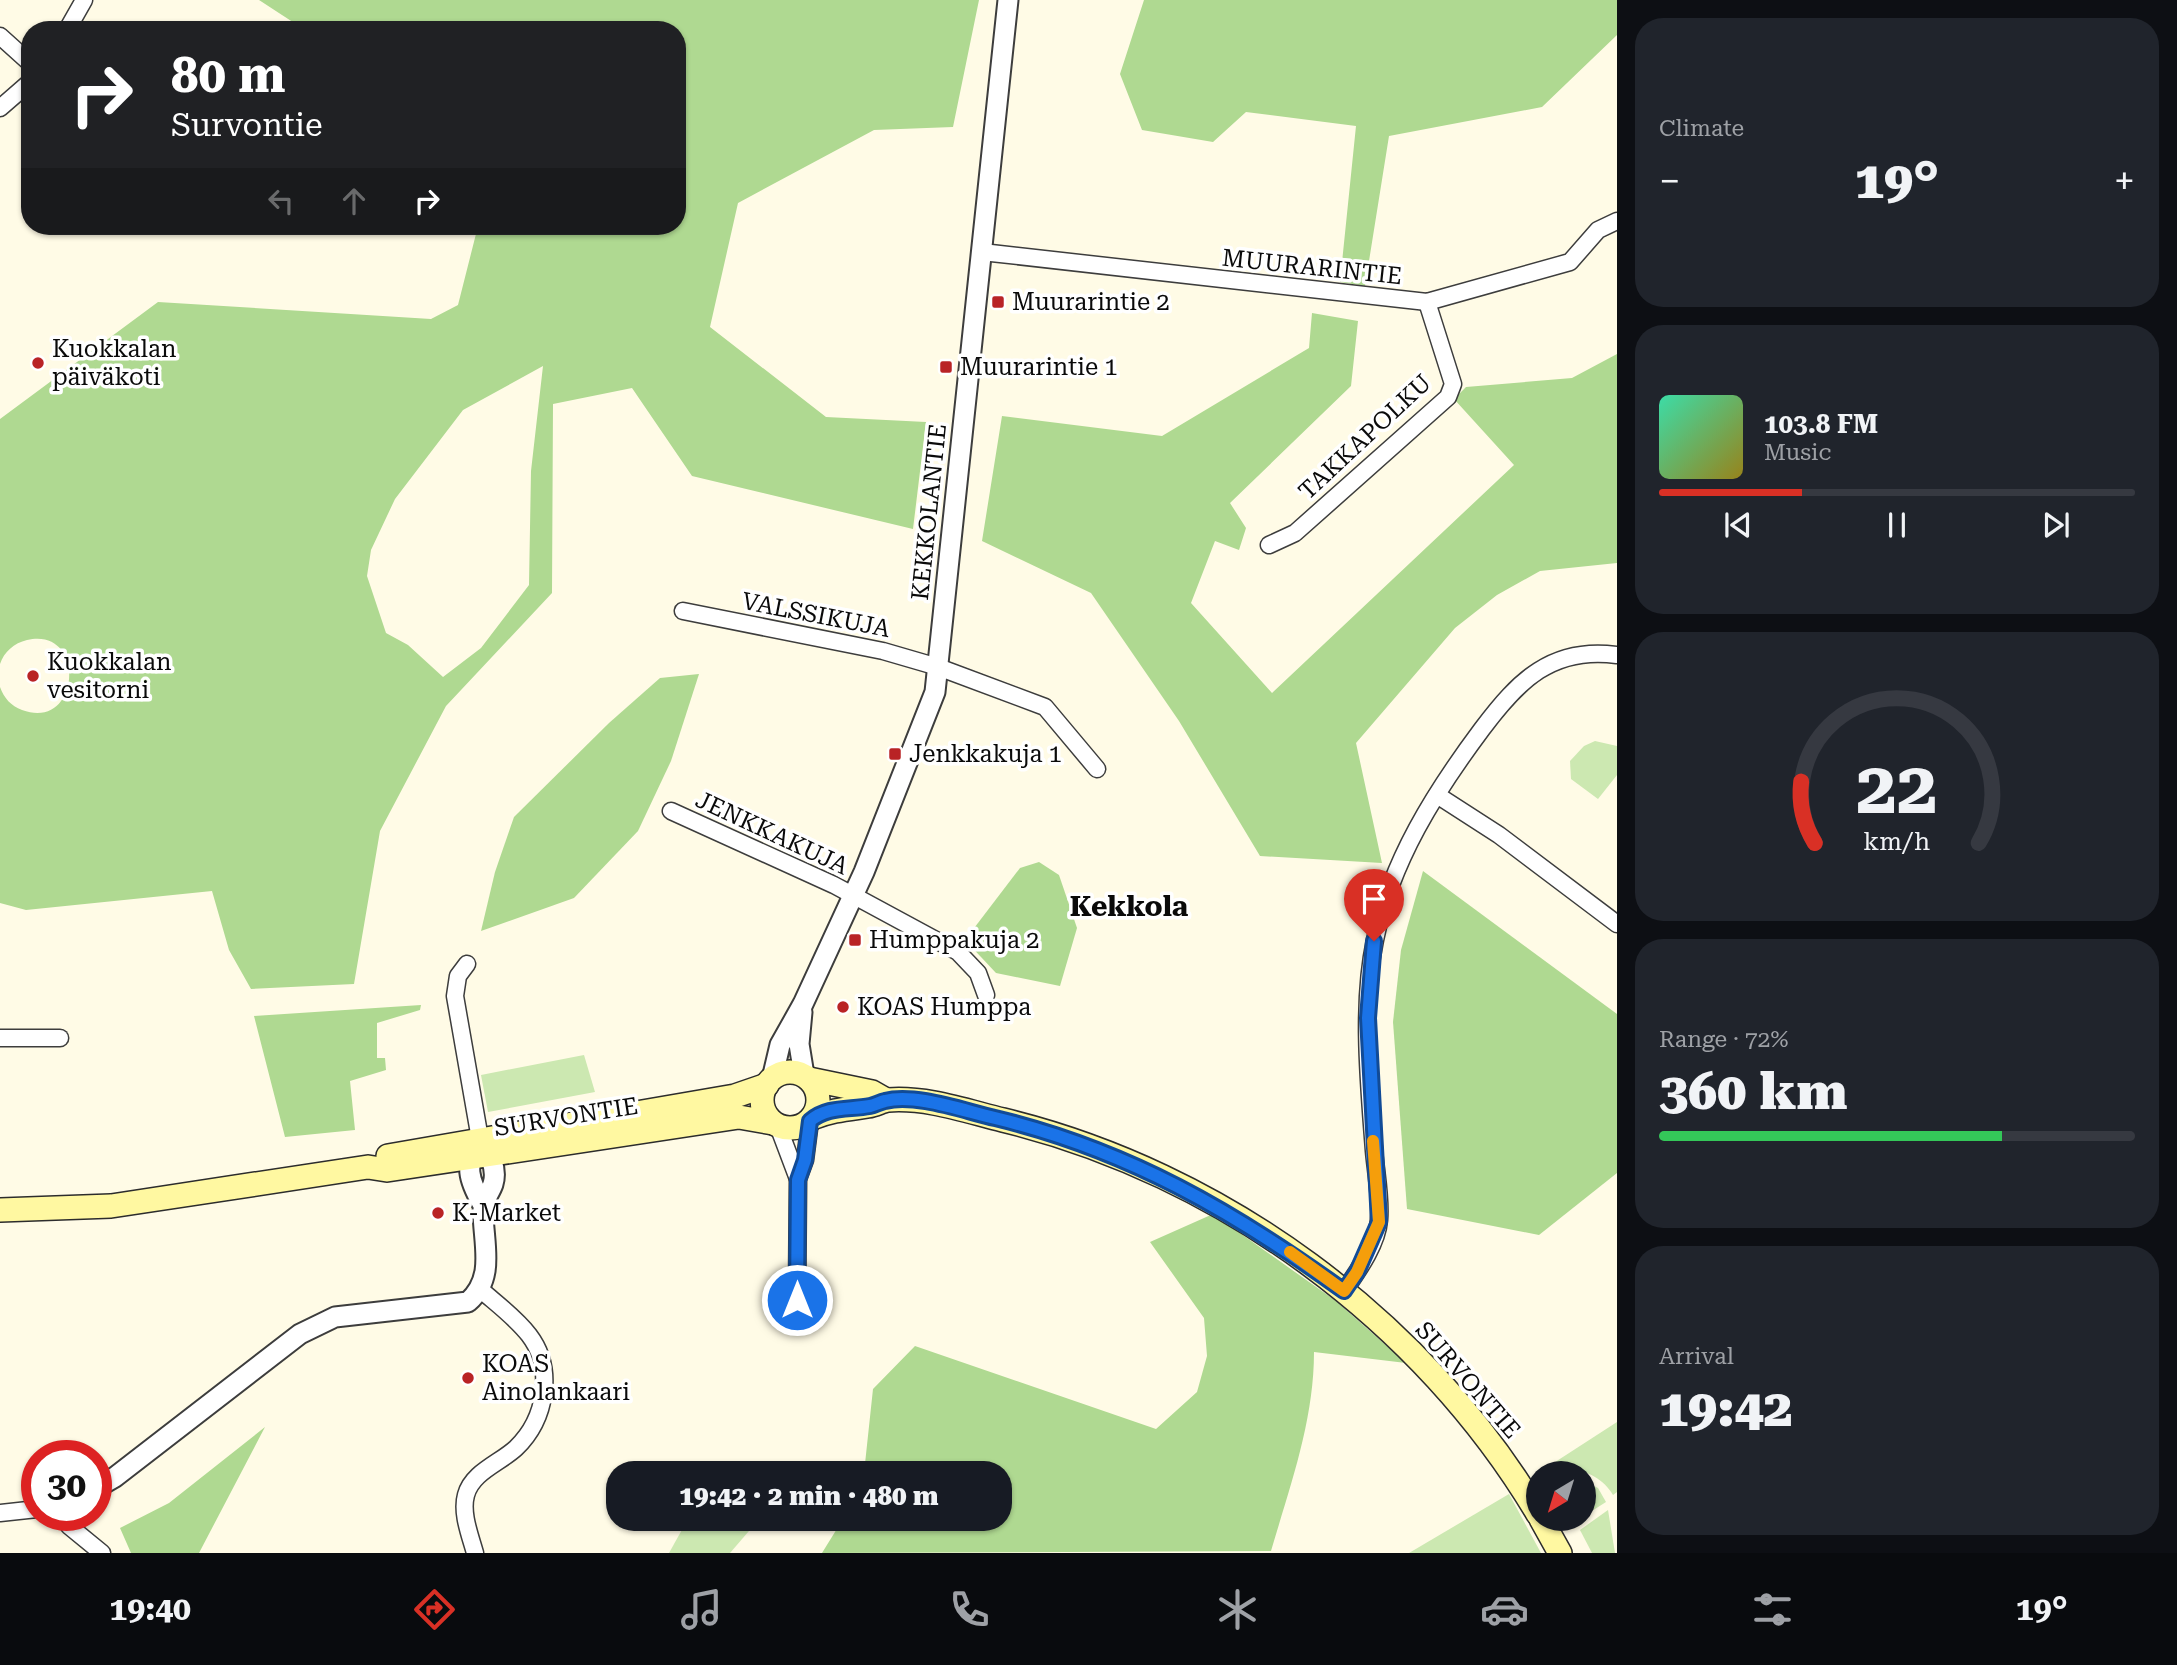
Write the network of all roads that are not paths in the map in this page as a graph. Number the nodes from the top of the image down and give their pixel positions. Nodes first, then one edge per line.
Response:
1 (84, 0) edge
2 (1008, 0) edge
3 (72, 21) edge
4 (0, 36) edge
5 (21, 55) edge
6 (21, 90) edge
7 (0, 107) edge
8 (1617, 221) edge
9 (982, 252) junction
10 (1427, 302) junction
11 (1269, 545) dead end
12 (683, 611) dead end
13 (1617, 654) edge
14 (938, 667) junction
15 (1097, 769) dead end
16 (1437, 795) junction
17 (671, 811) dead end
18 (853, 897) junction
19 (1617, 924) edge
20 (467, 964) dead end
21 (986, 995) dead end
22 (803, 1004) junction
23 (0, 1038) edge
24 (60, 1038) dead end
25 (806, 1077) junction
26 (769, 1082) junction
27 (886, 1100) junction
28 (811, 1120) junction
29 (775, 1124) junction
30 (480, 1151) junction
31 (798, 1180) junction
32 (0, 1210) edge
33 (481, 1290) junction
34 (1344, 1291) junction
35 (797, 1300) dead end
36 (112, 1479) edge
37 (1526, 1495) edge
38 (21, 1511) edge
39 (0, 1513) edge
40 (75, 1531) edge
41 (1548, 1531) edge
42 (102, 1553) edge
43 (475, 1553) edge
44 (1560, 1553) edge

1 - 3 street
2 - 9 street, KEKKOLANTIE
4 - 5 street
6 - 7 street
8 - 10 street, MUURARINTIE
9 - 10 street, MUURARINTIE
9 - 14 street, KEKKOLANTIE
10 - 11 street, TAKKAPOLKU
12 - 14 street, VALSSIKUJA
13 - 16 street
14 - 15 street, VALSSIKUJA
14 - 18 street, KEKKOLANTIE
16 - 19 street
16 - 34 street
17 - 18 street, JENKKAKUJA
18 - 21 street, JENKKAKUJA
18 - 22 street, KEKKOLANTIE
20 - 30 street
22 - 25 street, KEKKOLANTIE
22 - 26 street, KEKKOLANTIE
23 - 24 street
25 - 26 main road
25 - 27 main road, SURVONTIE
25 - 28 main road
26 - 29 main road
26 - 30 main road, SURVONTIE
27 - 28 main road, SURVONTIE
27 - 34 main road, SURVONTIE
28 - 29 main road
28 - 31 street
29 - 30 main road, SURVONTIE
29 - 31 street
30 - 32 main road, SURVONTIE
30 - 33 street
31 - 35 street
33 - 36 street
33 - 43 street
34 - 37 main road, SURVONTIE
38 - 39 street
40 - 42 street
41 - 44 main road

